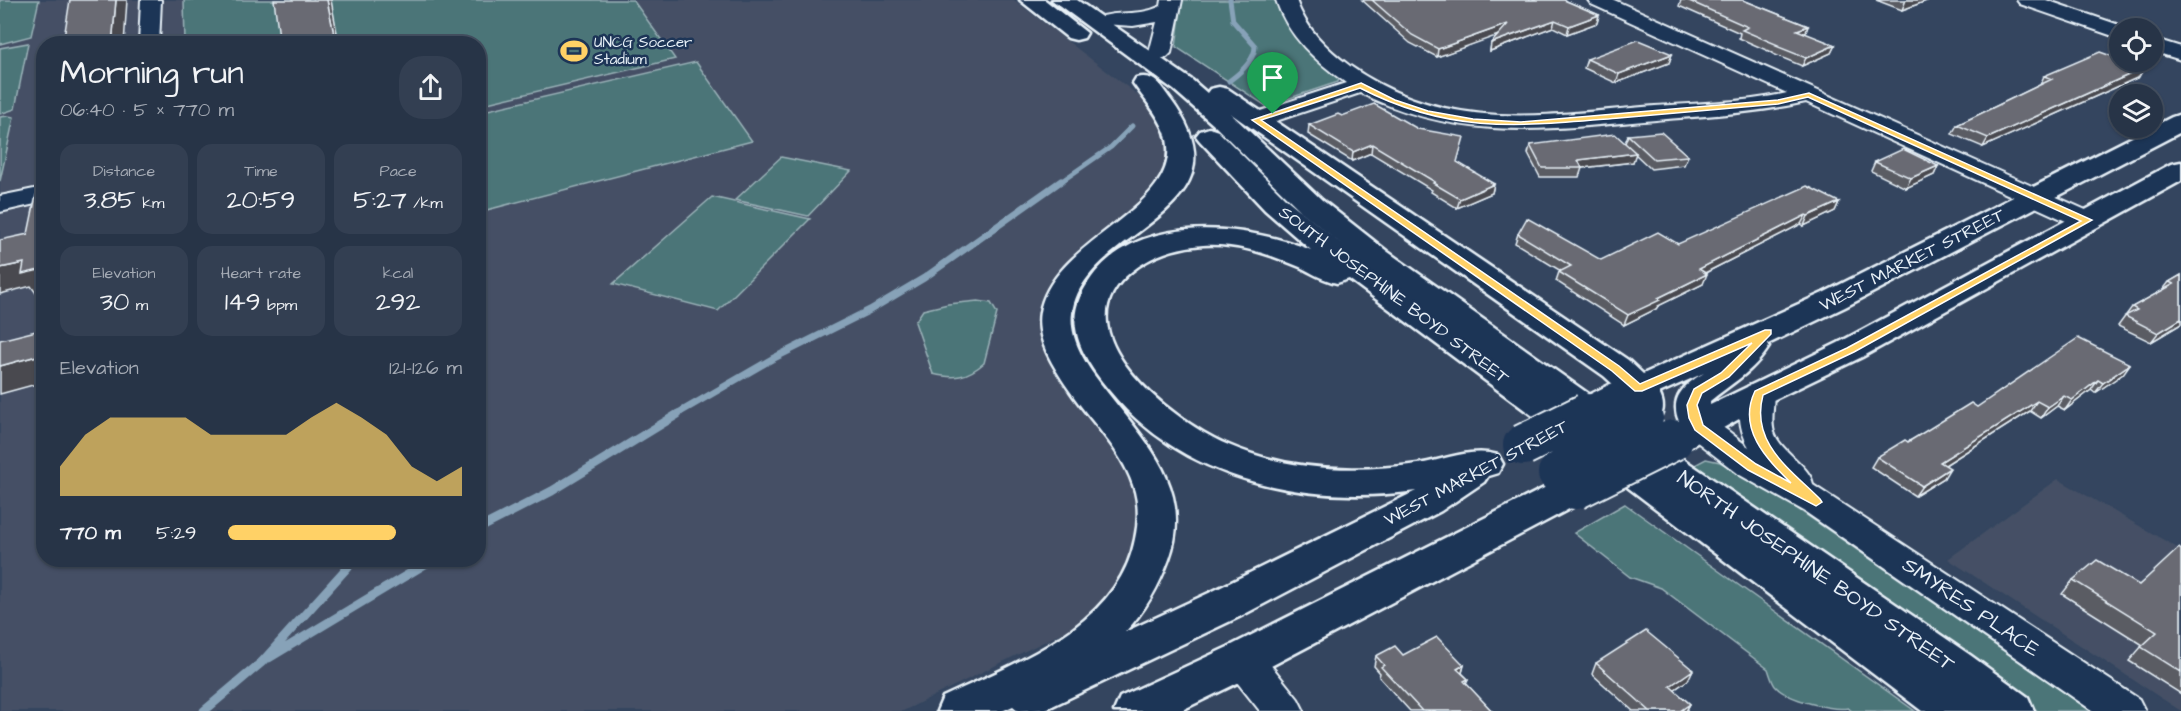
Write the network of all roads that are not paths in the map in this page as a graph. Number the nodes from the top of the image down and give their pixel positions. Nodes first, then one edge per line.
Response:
1 (151, 0) edge
2 (1031, 0) edge
3 (1063, 0) edge
4 (1082, 0) edge
5 (1286, 0) edge
6 (1598, 0) edge
7 (2027, 0) edge
8 (1170, 5) edge
9 (1110, 20) junction
10 (2109, 28) edge
11 (149, 36) edge
12 (2163, 48) edge
13 (2181, 54) edge
14 (1152, 68) junction
15 (1361, 85) junction
16 (1809, 95) junction
17 (1256, 120) junction
18 (2181, 122) edge
19 (2181, 170) edge
20 (36, 196) edge
21 (2035, 197) junction
22 (0, 204) edge
23 (2088, 220) junction
24 (1768, 332) junction
25 (1759, 393) junction
26 (1623, 416) junction
27 (1686, 434) junction
28 (1485, 464) junction
29 (1567, 481) junction
30 (1816, 502) junction
31 (1243, 660) junction
32 (960, 711) edge
33 (995, 711) edge
34 (1136, 711) edge
35 (1284, 711) edge
36 (1956, 711) edge
37 (2012, 711) edge
38 (2125, 711) edge

1 - 11 street
2 - 14 main road, SOUTH JOSEPHINE BOYD STREET
3 - 26 main road, SOUTH JOSEPHINE BOYD STREET
4 - 9 main road
5 - 15 street
6 - 16 street
7 - 10 street
8 - 9 street
8 - 14 street
9 - 14 main road
12 - 13 street
14 - 17 main road
14 - 26 main road, SOUTH JOSEPHINE BOYD STREET
14 - 32 main road
15 - 16 street
15 - 17 street
16 - 21 street
17 - 26 main road
18 - 21 main road, WEST MARKET STREET
19 - 23 main road
20 - 22 street
21 - 23 street
21 - 24 main road, WEST MARKET STREET
23 - 25 main road
24 - 26 main road, WEST MARKET STREET
24 - 27 main road
25 - 27 main road
25 - 30 street, SMYRES PLACE
26 - 28 main road, WEST MARKET STREET, bridge
26 - 28 main road
26 - 29 main road, bridge
26 - 36 main road, NORTH JOSEPHINE BOYD STREET
26 - 37 main road, NORTH JOSEPHINE BOYD STREET
27 - 29 main road, bridge
27 - 30 street, SMYRES PLACE
28 - 33 main road, WEST MARKET STREET
29 - 31 main road
30 - 38 street, SMYRES PLACE
31 - 34 main road
31 - 35 street

